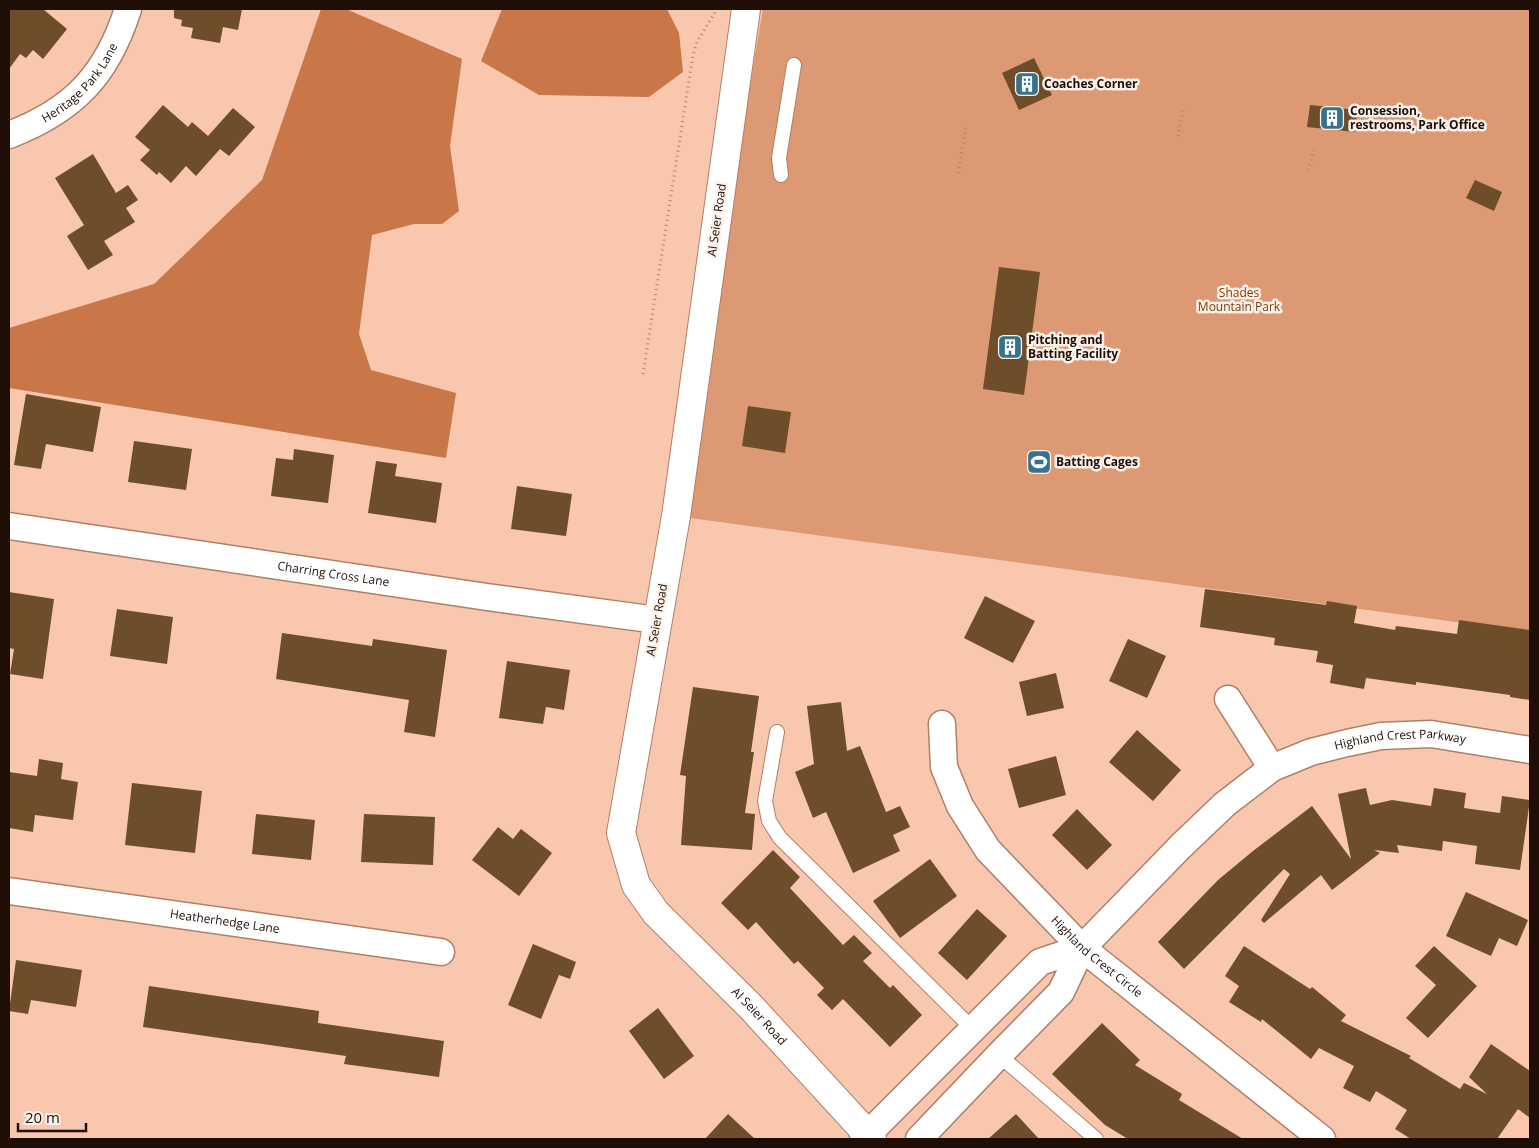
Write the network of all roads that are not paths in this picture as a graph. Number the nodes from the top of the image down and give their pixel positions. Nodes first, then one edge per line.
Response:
1 (128, 9) edge
2 (746, 9) edge
3 (794, 65) dead end
4 (9, 135) edge
5 (781, 175) dead end
6 (9, 526) edge
7 (657, 620) junction
8 (1228, 699) dead end
9 (942, 724) dead end
10 (777, 732) dead end
11 (1530, 750) edge
12 (1272, 768) junction
13 (9, 891) edge
14 (1082, 948) junction
15 (441, 952) dead end
16 (973, 1029) junction
17 (998, 1055) junction
18 (868, 1138) edge
19 (919, 1139) edge
20 (1096, 1139) edge
21 (1322, 1139) edge

1 - 4 street, Heritage Park Lane
2 - 7 street, Al Seier Road
3 - 5 lane
6 - 7 street, Charring Cross Lane
7 - 18 street, Al Seier Road
8 - 12 street
9 - 14 street, Highland Crest Circle
10 - 16 lane
11 - 12 street, Highland Crest Parkway
12 - 14 street, Highland Crest Parkway
13 - 15 street, Heatherhedge Lane
14 - 16 street, Highland Crest Parkway
14 - 17 street, Highland Crest Parkway
14 - 21 street, Highland Crest Circle
16 - 17 street
16 - 18 street, Highland Crest Parkway
17 - 19 street, Highland Crest Parkway
17 - 20 lane

